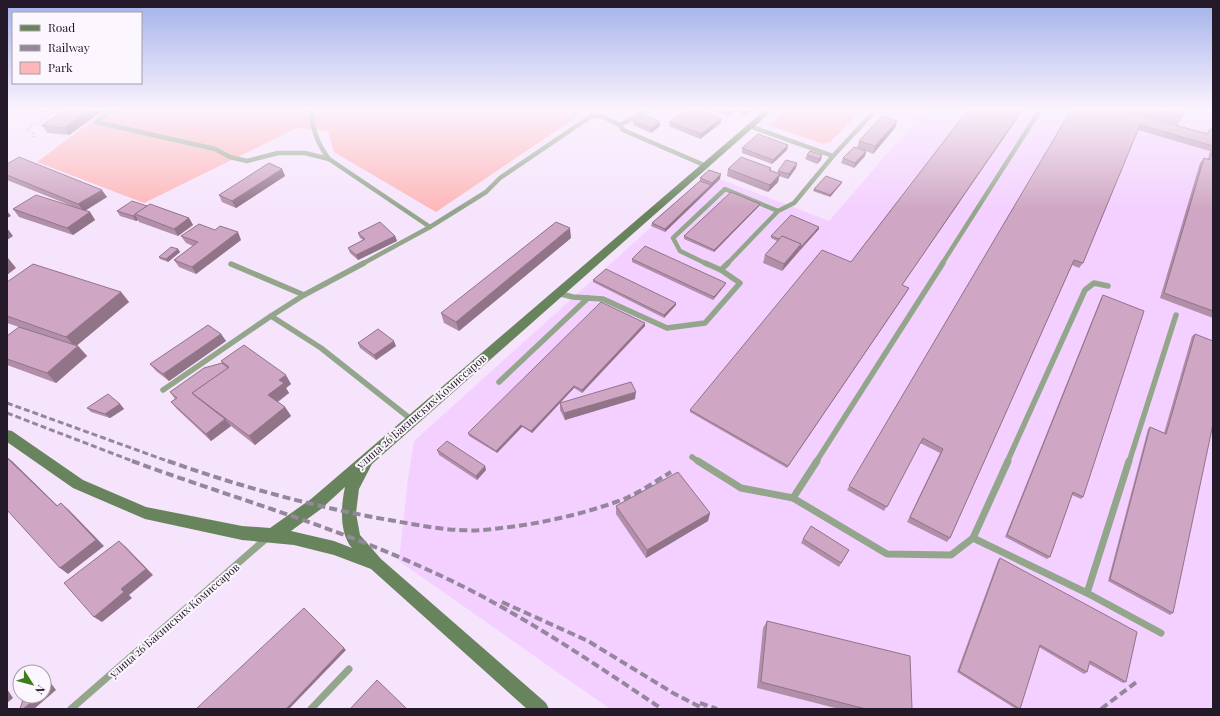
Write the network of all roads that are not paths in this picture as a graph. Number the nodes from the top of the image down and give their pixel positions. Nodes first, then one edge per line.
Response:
1 (190, 143) edge
2 (317, 143) edge
3 (551, 143) edge
4 (654, 143) edge
5 (729, 143) edge
6 (797, 143) edge
7 (844, 143) edge
8 (1019, 143) edge
9 (832, 156) junction
10 (329, 159) junction
11 (704, 165) junction
12 (778, 211) junction
13 (430, 227) junction
14 (231, 264) dead end
15 (721, 270) junction
16 (1108, 286) dead end
17 (557, 293) junction
18 (304, 295) junction
19 (588, 298) junction
20 (1176, 315) dead end
21 (271, 316) junction
22 (498, 382) dead end
23 (162, 390) dead end
24 (412, 420) junction
25 (7, 435) edge
26 (692, 456) dead end
27 (368, 457) junction
28 (793, 498) junction
29 (272, 535) junction
30 (973, 538) junction
31 (376, 564) junction
32 (1087, 593) junction
33 (1161, 633) dead end
34 (349, 669) dead end
35 (71, 709) edge
36 (311, 709) edge
37 (540, 709) edge

1 - 10 lane
2 - 10 lane
3 - 13 lane
4 - 11 lane
5 - 11 main road, улица 26 Бакинских Комиссаров
6 - 9 lane
7 - 9 lane
8 - 28 lane
9 - 12 lane
10 - 13 lane
11 - 17 main road, улица 26 Бакинских Комиссаров
12 - 15 lane
12 - 15 lane
13 - 18 lane
14 - 18 lane
15 - 19 lane
16 - 30 lane
17 - 19 lane
17 - 24 main road, улица 26 Бакинских Комиссаров
18 - 21 lane
19 - 22 lane
20 - 32 lane
21 - 23 lane
21 - 24 lane
24 - 27 main road, улица 26 Бакинских Комиссаров
25 - 29 main road
26 - 28 lane
27 - 29 main road, улица 26 Бакинских Комиссаров
27 - 31 main road
28 - 30 lane
29 - 31 main road
29 - 35 lane, улица 26 Бакинских Комиссаров
30 - 32 lane
31 - 37 main road
32 - 33 lane
34 - 36 lane

